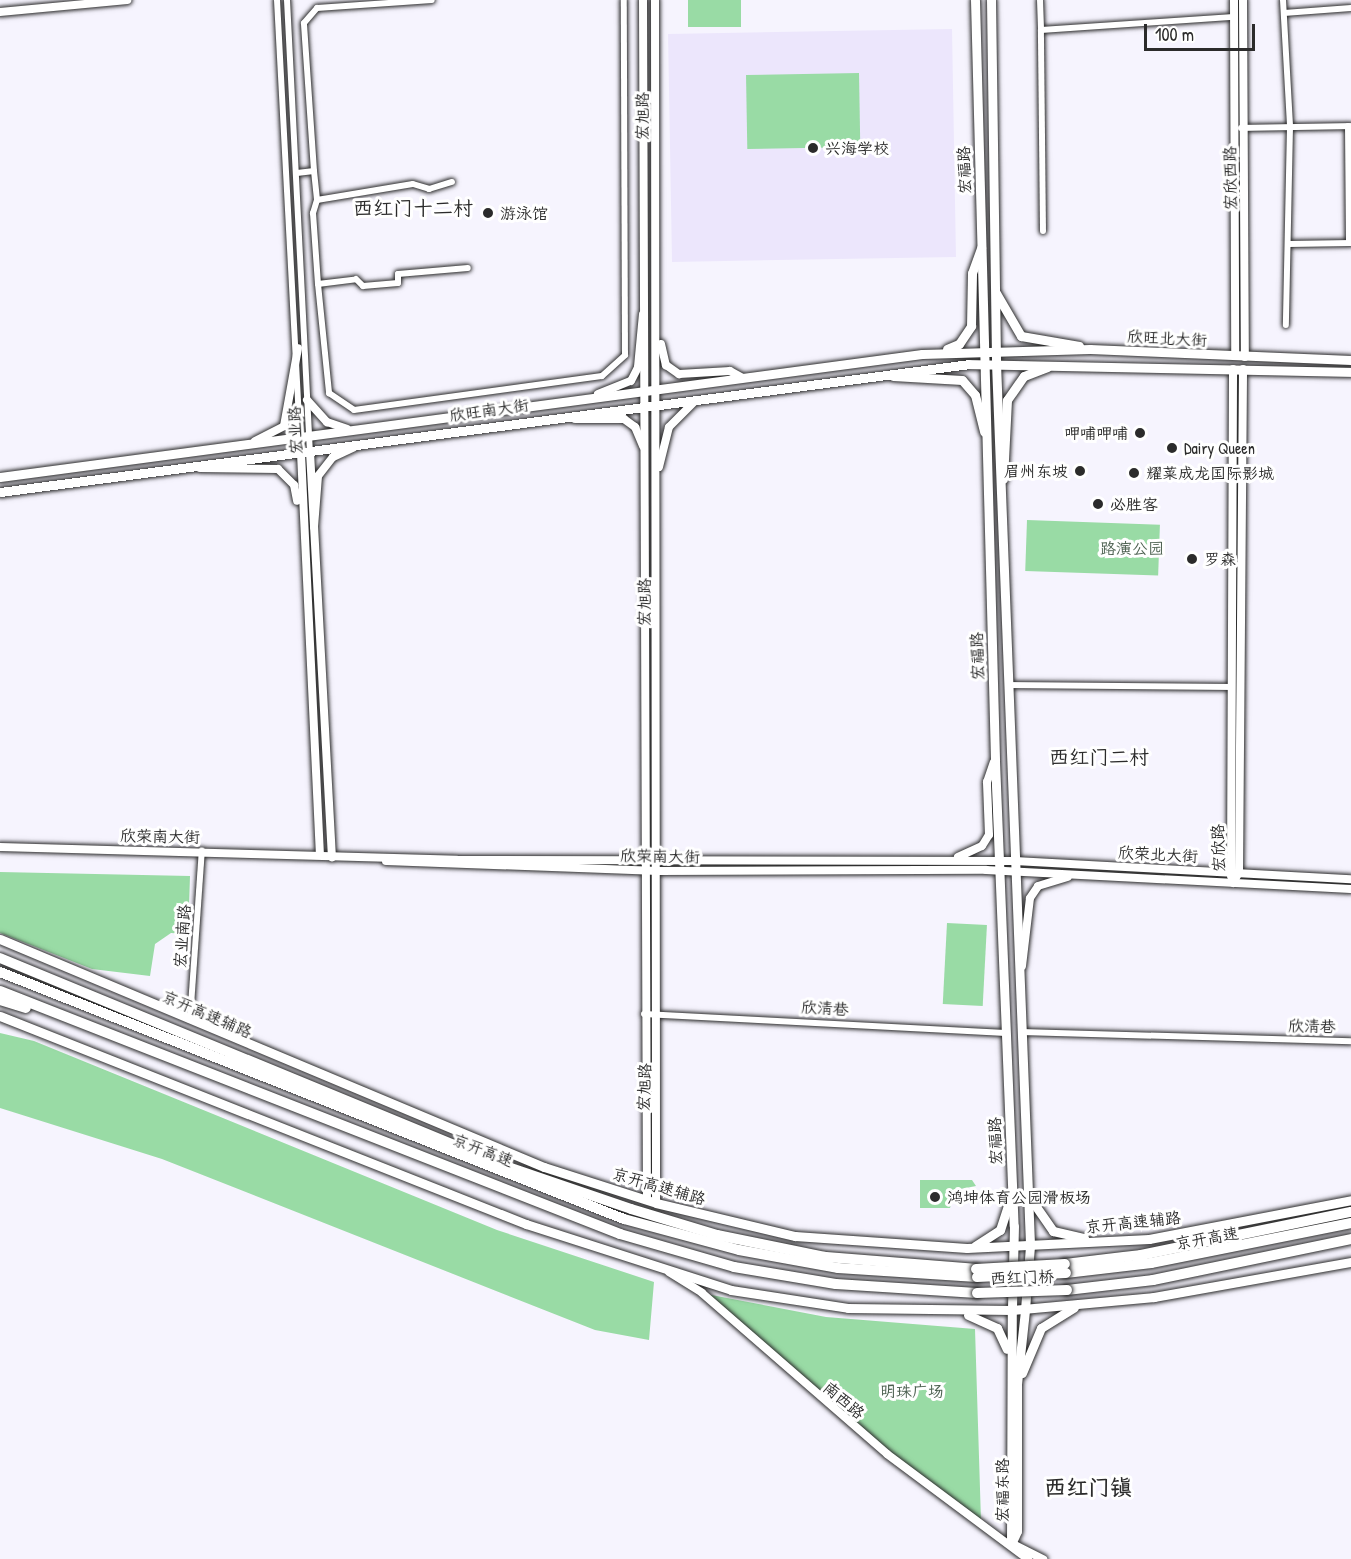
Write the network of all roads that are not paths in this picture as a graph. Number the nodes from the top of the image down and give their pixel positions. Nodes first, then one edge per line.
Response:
1 (42, 0) edge
2 (127, 0) edge
3 (277, 0) edge
4 (287, 0) edge
5 (432, 0) edge
6 (624, 0) edge
7 (643, 0) edge
8 (655, 0) edge
9 (975, 0) edge
10 (993, 0) edge
11 (1040, 0) edge
12 (1234, 0) edge
13 (1243, 0) edge
14 (1283, 0) edge
15 (48, 8) junction
16 (1351, 8) edge
17 (0, 12) edge
18 (1284, 13) junction
19 (1234, 17) junction
20 (1041, 30) junction
21 (1349, 126) edge
22 (1290, 127) junction
23 (1239, 128) junction
24 (315, 171) junction
25 (297, 173) junction
26 (452, 182) dead end
27 (317, 200) junction
28 (1043, 231) dead end
29 (1350, 243) edge
30 (1289, 244) junction
31 (981, 248) junction
32 (468, 268) dead end
33 (318, 285) junction
34 (996, 291) junction
35 (646, 300) junction
36 (658, 316) junction
37 (1286, 325) dead end
38 (300, 346) junction
39 (996, 348) junction
40 (982, 349) junction
41 (1090, 349) junction
42 (922, 354) junction
43 (1240, 356) junction
44 (1351, 360) edge
45 (983, 363) junction
46 (996, 363) junction
47 (1058, 364) junction
48 (1238, 369) junction
49 (1351, 372) edge
50 (882, 374) junction
51 (741, 377) junction
52 (652, 389) junction
53 (596, 396) junction
54 (700, 399) junction
55 (307, 400) junction
56 (652, 405) junction
57 (553, 417) junction
58 (361, 430) junction
59 (306, 439) junction
60 (985, 440) junction
61 (361, 442) junction
62 (240, 447) junction
63 (306, 452) junction
64 (190, 467) junction
65 (647, 469) junction
66 (656, 471) junction
67 (0, 477) edge
68 (0, 492) edge
69 (1001, 493) junction
70 (300, 522) junction
71 (312, 537) junction
72 (1008, 685) junction
73 (1231, 687) junction
74 (995, 761) junction
75 (0, 847) edge
76 (202, 850) junction
77 (320, 853) junction
78 (332, 856) junction
79 (645, 858) junction
80 (659, 858) junction
81 (948, 860) junction
82 (1015, 861) junction
83 (1000, 866) junction
84 (645, 870) junction
85 (659, 871) junction
86 (1015, 871) junction
87 (1230, 872) junction
88 (1239, 872) junction
89 (1078, 875) junction
90 (1351, 879) edge
91 (1233, 883) junction
92 (1351, 889) edge
93 (0, 939) edge
94 (0, 959) edge
95 (0, 972) edge
96 (1019, 985) junction
97 (0, 991) edge
98 (0, 1000) edge
99 (660, 1013) junction
100 (643, 1014) junction
101 (0, 1016) edge
102 (189, 1023) junction
103 (97, 1029) junction
104 (1021, 1032) junction
105 (1006, 1034) junction
106 (1351, 1041) edge
107 (1027, 1194) junction
108 (1012, 1195) junction
109 (1351, 1200) edge
110 (652, 1201) junction
111 (1351, 1212) edge
112 (1351, 1223) edge
113 (1351, 1239) edge
114 (1110, 1241) junction
115 (1030, 1246) junction
116 (1014, 1247) junction
117 (967, 1248) junction
118 (1351, 1262) edge
119 (1066, 1268) junction
120 (666, 1270) junction
121 (976, 1273) junction
122 (1067, 1290) joint
123 (977, 1293) joint
124 (1081, 1305) junction
125 (1012, 1310) junction
126 (1024, 1310) junction
127 (954, 1312) junction
128 (1010, 1358) junction
129 (1017, 1384) junction
130 (1011, 1544) junction
131 (1028, 1559) edge
132 (1043, 1559) edge

1 - 15 street
2 - 15 street
3 - 38 street, 宏业路
4 - 25 street, 宏业路
5 - 24 street
6 - 33 street
7 - 35 street, 宏旭路
8 - 36 street, 宏旭路
9 - 31 main road, 宏福路
10 - 34 main road, 宏福路
11 - 20 street
12 - 19 street, 宏欣西路
13 - 23 street, 宏欣西路
14 - 18 street
15 - 17 street
16 - 18 street
18 - 22 street
19 - 20 street
19 - 23 street, 宏欣西路
20 - 28 street
21 - 22 street
21 - 29 street
22 - 23 street
22 - 30 street
23 - 43 street, 宏欣西路
24 - 25 street
24 - 27 street
25 - 38 street, 宏业路
26 - 27 street
27 - 33 street
29 - 30 street
30 - 37 street
31 - 40 main road, 宏福路
31 - 42 main road
32 - 33 street
34 - 39 main road, 宏福路
34 - 41 main road
35 - 52 street, 宏旭路
35 - 53 street
36 - 51 street
36 - 52 street, 宏旭路
38 - 55 street, 宏业路
38 - 59 street, 宏业路
38 - 62 street
39 - 40 main road, 欣旺北大街
39 - 41 main road, 欣旺北大街
39 - 46 main road, 宏福路
40 - 42 main road, 欣旺南大街
40 - 45 main road, 宏福路
41 - 43 main road, 欣旺北大街
42 - 51 main road, 欣旺南大街
43 - 44 main road, 欣旺北大街
45 - 46 main road, 欣旺北大街
45 - 50 main road, 欣旺南大街
45 - 60 main road, 宏福路
46 - 47 main road, 欣旺北大街
46 - 69 main road, 宏福路
47 - 48 main road, 欣旺北大街
47 - 69 main road
48 - 49 main road, 欣旺北大街
48 - 73 street, 宏欣路
48 - 88 street, 宏欣路
50 - 54 main road, 欣旺南大街
50 - 60 main road
51 - 52 main road, 欣旺南大街
52 - 53 main road, 欣旺南大街
52 - 56 street, 宏旭路
53 - 58 main road, 欣旺南大街
54 - 56 main road, 欣旺南大街
54 - 66 street
55 - 58 street
55 - 59 street, 宏业路
56 - 57 main road, 欣旺南大街
56 - 65 street, 宏旭路
56 - 66 street, 宏旭路
57 - 61 main road, 欣旺南大街
57 - 65 street
58 - 59 main road, 欣旺南大街
59 - 62 main road, 欣旺南大街
59 - 63 street, 宏业路
60 - 74 main road, 宏福路
61 - 63 main road, 欣旺南大街
61 - 71 street
62 - 67 main road, 欣旺南大街
63 - 64 main road, 欣旺南大街
63 - 70 street, 宏业路
63 - 71 street, 宏业路
64 - 68 main road, 欣旺南大街
64 - 70 street
65 - 79 street, 宏旭路
66 - 80 street, 宏旭路
69 - 72 main road, 宏福路
70 - 77 street, 宏业路
71 - 78 street, 宏业路
72 - 73 street
72 - 82 main road, 宏福路
73 - 87 street, 宏欣路
74 - 81 street
74 - 83 main road, 宏福路
75 - 76 street, 欣荣南大街
76 - 77 street, 欣荣南大街
76 - 102 street, 宏业南路
77 - 78 street, 欣荣南大街
78 - 79 street, 欣荣南大街
78 - 84 street, 欣荣南大街
79 - 80 street, 欣荣南大街
79 - 84 street, 宏旭路
80 - 81 street, 欣荣南大街
80 - 85 street, 宏旭路
81 - 83 street, 欣荣南大街
82 - 83 street, 欣荣北大街
82 - 86 main road, 宏福路
82 - 87 street, 欣荣北大街
83 - 85 street, 欣荣南大街
83 - 86 street, 欣荣北大街
83 - 105 main road, 宏福路
84 - 85 street, 欣荣南大街
84 - 100 street, 宏旭路
85 - 99 street, 宏旭路
86 - 89 street, 欣荣北大街
86 - 96 main road, 宏福路
87 - 88 street, 欣荣北大街
87 - 91 street, 宏欣路
88 - 90 street, 欣荣北大街
88 - 91 street, 宏欣路
89 - 91 street, 欣荣北大街
89 - 96 street
91 - 92 street, 欣荣北大街
93 - 102 main road, 京开高速辅路
94 - 121 highway
95 - 121 highway, 京开高速
96 - 104 main road, 宏福路
97 - 103 highway, 京开高速
98 - 103 highway
99 - 100 street, 欣清巷
99 - 105 street, 欣清巷
99 - 110 street, 宏旭路
100 - 110 street, 宏旭路
101 - 120 main road
102 - 110 main road, 京开高速辅路
103 - 123 highway, 京开高速
104 - 106 street, 欣清巷
104 - 107 main road, 宏福路
105 - 108 main road, 宏福路
107 - 114 main road
107 - 115 main road, 宏福路
108 - 116 main road, 宏福路
108 - 117 main road
109 - 114 main road, 京开高速辅路
110 - 117 main road, 京开高速辅路
111 - 119 highway
112 - 119 highway, 京开高速
113 - 122 highway, 京开高速
114 - 115 main road, 京开高速辅路
115 - 116 main road, 京开高速辅路
115 - 126 main road, 宏福路
116 - 117 main road, 京开高速辅路
116 - 125 main road, 宏福路
118 - 124 main road
119 - 121 highway, 西红门桥, bridge
120 - 127 main road
120 - 130 street, 南西路
122 - 123 highway, 西红门桥, bridge
124 - 126 main road
124 - 129 main road
125 - 126 main road
125 - 127 main road
125 - 128 main road, 宏福东路
126 - 129 main road, 宏福东路
127 - 128 main road
128 - 130 main road, 宏福东路
129 - 130 main road, 宏福东路
130 - 131 street, 南西路
130 - 132 street, 南西路

